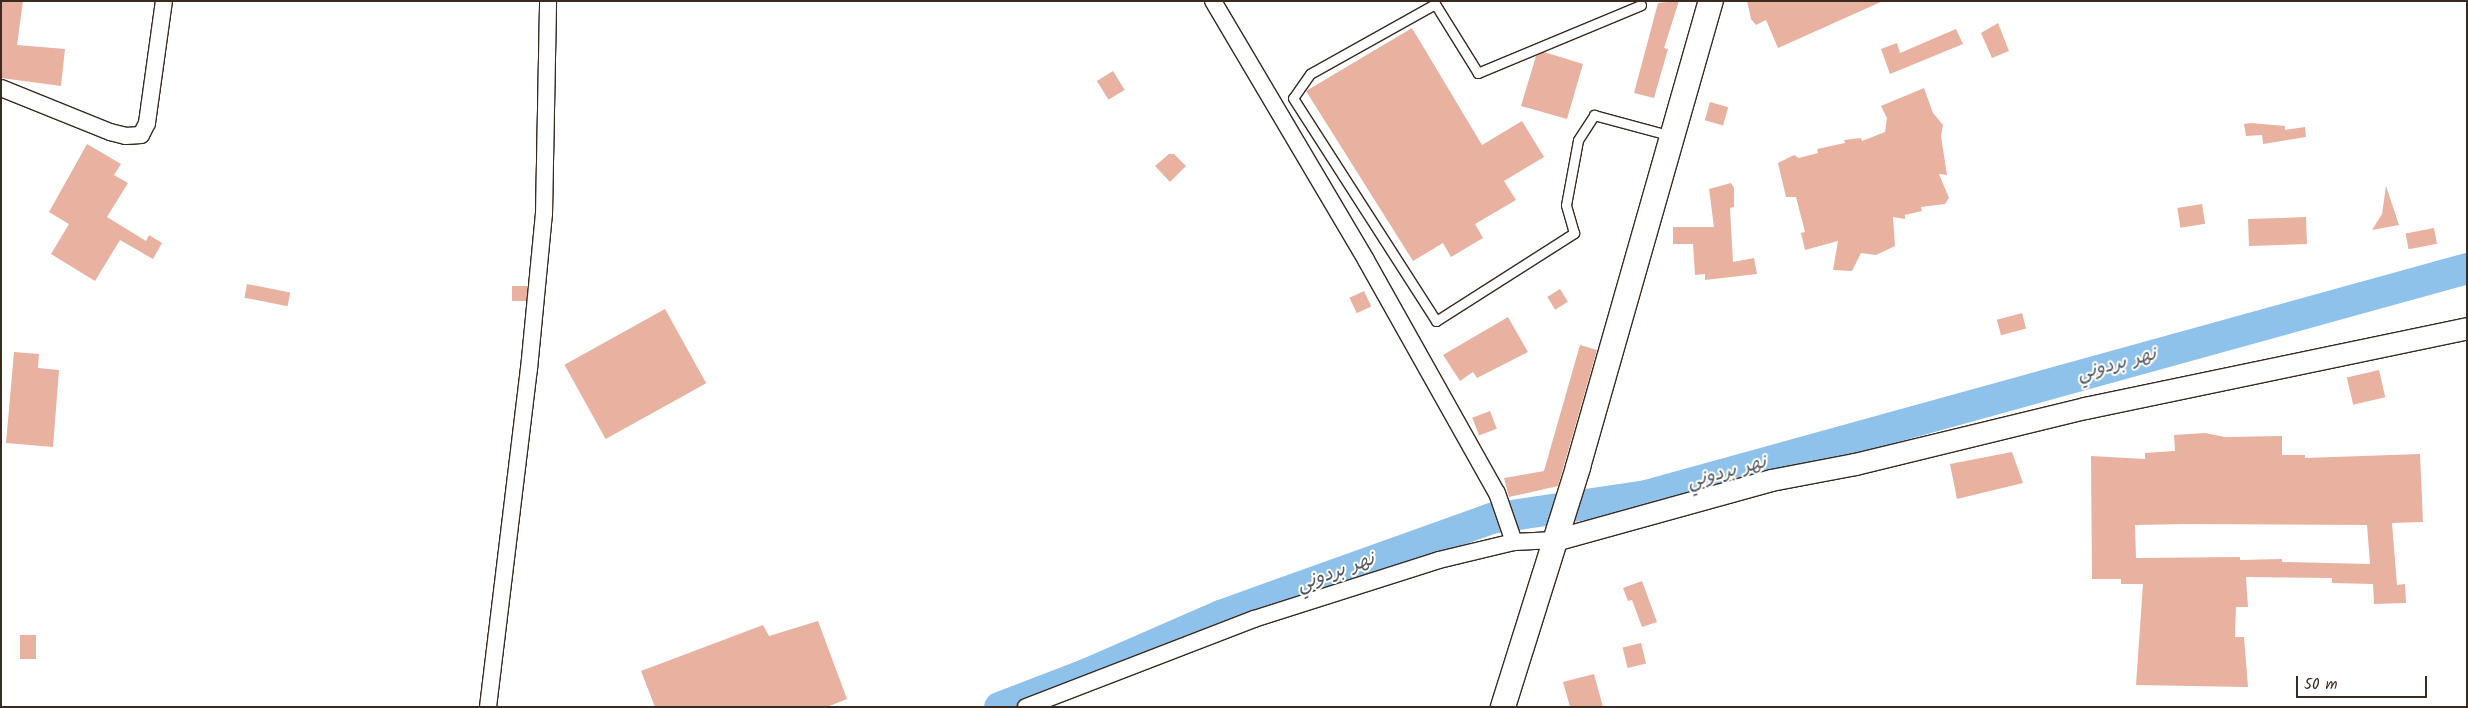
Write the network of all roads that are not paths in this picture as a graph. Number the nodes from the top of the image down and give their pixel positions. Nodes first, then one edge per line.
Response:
1 (164, 1) edge
2 (548, 1) edge
3 (1213, 1) edge
4 (1711, 1) edge
5 (1640, 5) dead end
6 (1, 88) edge
7 (1672, 136) junction
8 (2467, 328) edge
9 (1558, 532) junction
10 (1514, 542) junction
11 (488, 707) edge
12 (1026, 707) edge
13 (1503, 707) edge

1 - 6 street
2 - 11 street
3 - 10 street
4 - 7 main road
5 - 7 lane
7 - 9 main road
8 - 9 street
9 - 10 street
9 - 13 main road
10 - 12 street

